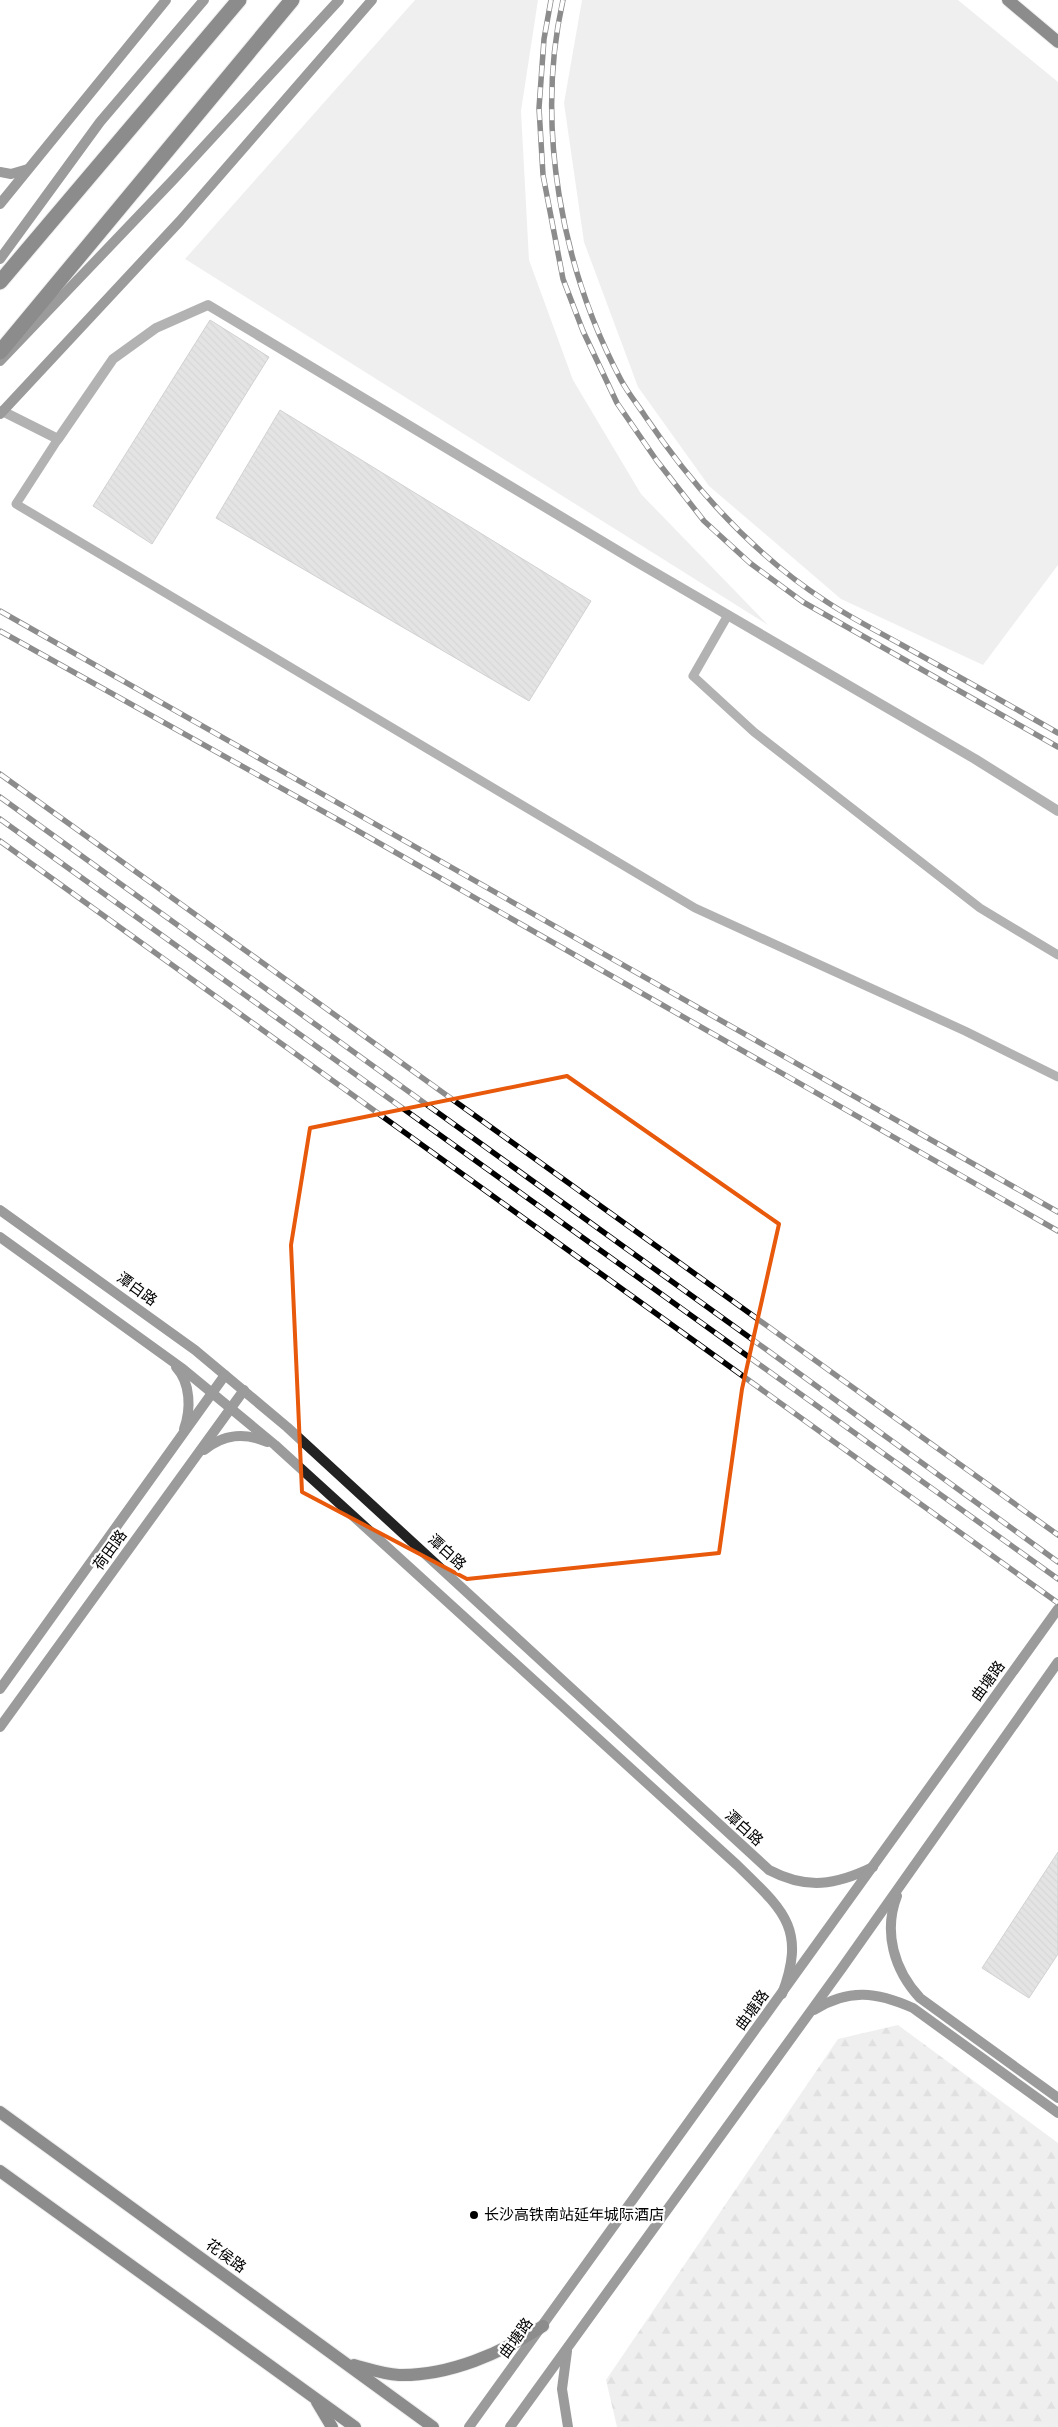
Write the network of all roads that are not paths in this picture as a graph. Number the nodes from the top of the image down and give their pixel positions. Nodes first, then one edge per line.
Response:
1 (166, 0) edge
2 (204, 0) edge
3 (239, 0) edge
4 (292, 0) edge
5 (339, 0) edge
6 (372, 0) edge
7 (1008, 0) edge
8 (1058, 42) edge
9 (28, 168) junction
10 (0, 172) edge
11 (0, 204) edge
12 (0, 259) edge
13 (0, 282) edge
14 (0, 352) edge
15 (0, 361) edge
16 (1, 413) edge
17 (58, 439) junction
18 (728, 615) junction
19 (1058, 811) edge
20 (1058, 956) edge
21 (1058, 1077) edge
22 (0, 1210) edge
23 (0, 1238) edge
24 (167, 1358) junction
25 (225, 1375) junction
26 (244, 1390) junction
27 (213, 1393) junction
28 (231, 1408) junction
29 (180, 1438) junction
30 (278, 1447) junction
31 (194, 1459) junction
32 (1058, 1609) edge
33 (1058, 1662) edge
34 (0, 1689) edge
35 (0, 1727) edge
36 (873, 1867) junction
37 (900, 1885) junction
38 (782, 1994) junction
39 (809, 2013) junction
40 (1058, 2098) edge
41 (0, 2112) edge
42 (1058, 2113) edge
43 (0, 2171) edge
44 (543, 2326) junction
45 (568, 2348) junction
46 (343, 2361) junction
47 (314, 2398) junction
48 (422, 2418) junction
49 (332, 2427) edge
50 (355, 2427) edge
51 (433, 2427) edge
52 (442, 2427) edge
53 (469, 2427) edge
54 (510, 2427) edge
55 (568, 2427) edge

1 - 9 street
2 - 12 street
3 - 13 highway
4 - 14 highway
5 - 15 street
6 - 16 street
7 - 8 main road
9 - 10 street
9 - 11 street
16 - 17 street
17 - 18 street
17 - 21 lane
18 - 19 street
18 - 20 lane
22 - 25 street, 潭白路
23 - 24 street
24 - 27 street
24 - 29 street
25 - 26 street, 潭白路
25 - 27 street, 荷田路
26 - 28 street, 荷田路
26 - 36 street, 潭白路
27 - 28 street
27 - 29 street, 荷田路
28 - 30 street
28 - 31 street, 荷田路
29 - 34 street, 荷田路
30 - 31 street
30 - 38 street
31 - 35 street, 荷田路
32 - 36 street, 曲塘路
33 - 37 street
36 - 38 street, 曲塘路
37 - 39 street
37 - 40 street
38 - 44 street, 曲塘路
39 - 42 street
39 - 45 street
41 - 46 main road, 花侯路
43 - 47 main road
44 - 46 main road
44 - 53 street, 曲塘路
45 - 54 street
45 - 55 street
46 - 48 main road, 花侯路
47 - 49 main road
47 - 50 main road
48 - 51 main road, 花侯路
48 - 52 street

